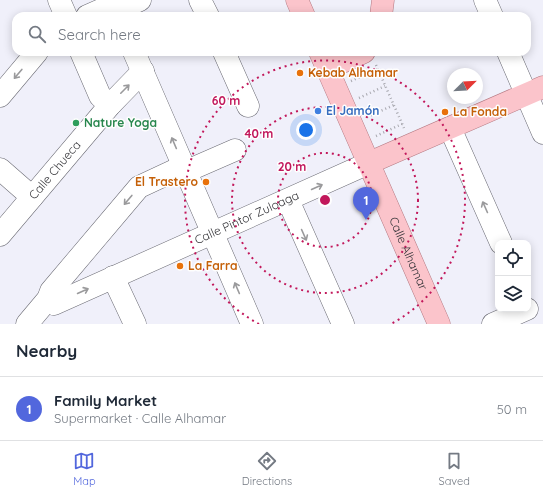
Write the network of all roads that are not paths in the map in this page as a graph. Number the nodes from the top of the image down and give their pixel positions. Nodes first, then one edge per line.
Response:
1 (59, 0) edge
2 (140, 0) edge
3 (200, 0) edge
4 (297, 0) edge
5 (383, 0) edge
6 (485, 0) edge
7 (113, 8) edge
8 (64, 12) edge
9 (100, 12) edge
10 (206, 12) edge
11 (302, 12) edge
12 (382, 12) edge
13 (490, 12) edge
14 (34, 56) edge
15 (83, 56) edge
16 (226, 56) edge
17 (369, 56) edge
18 (511, 56) edge
19 (324, 61) edge
20 (139, 62) edge
21 (535, 91) edge
22 (0, 96) edge
23 (110, 105) junction
24 (248, 106) dead end
25 (450, 128) junction
26 (543, 133) edge
27 (235, 150) dead end
28 (369, 164) junction
29 (190, 167) junction
30 (0, 169) edge
31 (32, 197) junction
32 (288, 200) junction
33 (213, 233) junction
34 (0, 235) edge
35 (500, 240) edge
36 (114, 278) junction
37 (48, 299) junction
38 (532, 309) edge
39 (27, 324) edge
40 (135, 324) edge
41 (252, 324) edge
42 (343, 324) edge
43 (439, 324) edge
44 (493, 324) edge

1 - 8 street
2 - 7 street
3 - 10 street
4 - 11 main road
5 - 12 main road
6 - 13 street
7 - 9 street
14 -> 22 street
15 - 23 street
16 - 24 street
17 - 19 main road
18 - 21 street
19 - 28 main road, Calle Alhamar
23 -> 20 street, Calle Chueca
29 -> 20 street
21 - 25 main road, Calle Pintor Zuloaga
21 - 26 street
23 - 31 street, Calle Chueca
25 - 28 main road, Calle Pintor Zuloaga
35 -> 25 street
27 - 29 street
32 -> 28 street, Calle Pintor Zuloaga
28 - 43 main road, Calle Alhamar
29 - 33 street
29 -> 37 street
30 - 31 street
31 - 34 street, Calle Chueca
32 - 33 street, Calle Pintor Zuloaga
32 -> 42 street
33 - 36 street, Calle Pintor Zuloaga
41 -> 33 street
37 -> 36 street, Calle Pintor Zuloaga
36 - 40 street
37 - 39 street
38 - 44 street

